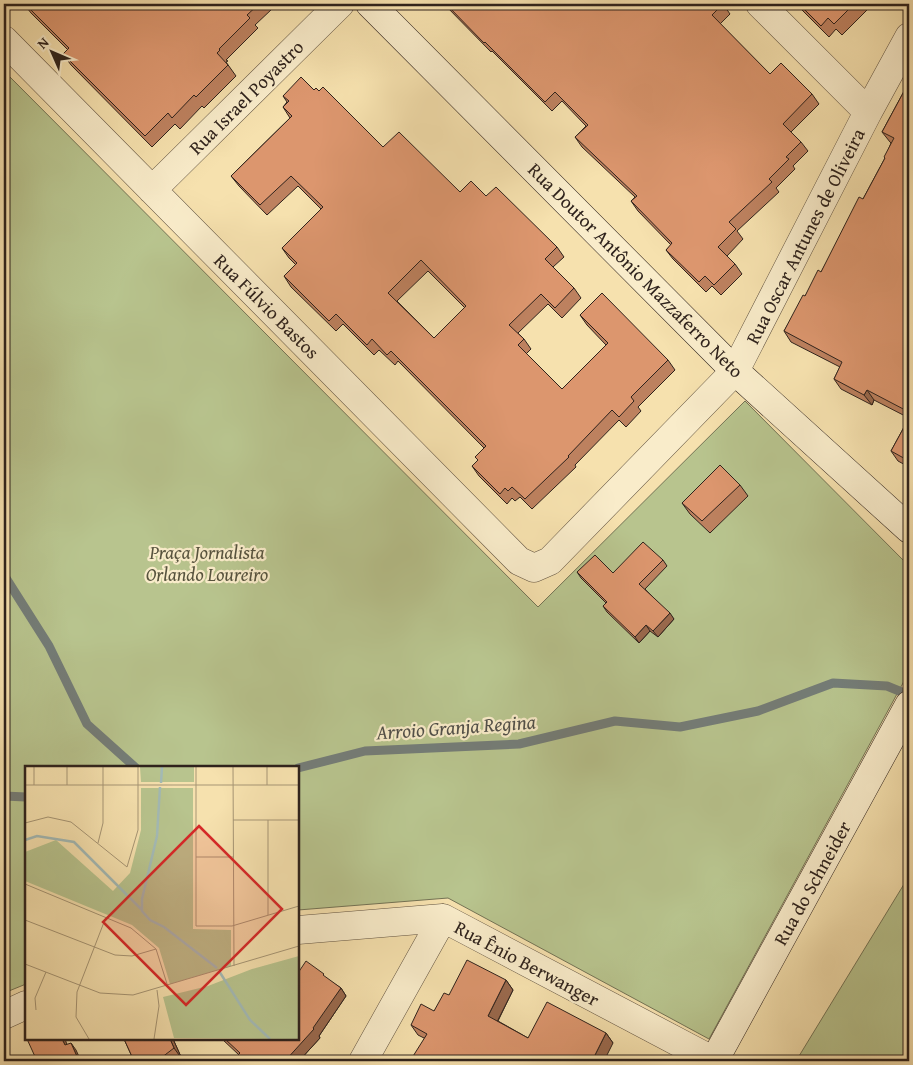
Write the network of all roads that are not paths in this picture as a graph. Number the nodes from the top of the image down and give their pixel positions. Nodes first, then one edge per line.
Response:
1 (340, 4) edge
2 (370, 4) edge
3 (760, 4) edge
4 (909, 37) edge
5 (4, 40) edge
6 (868, 112) junction
7 (152, 190) junction
8 (735, 371) junction
9 (909, 529) edge
10 (534, 568) joint
11 (909, 705) edge
12 (443, 918) junction
13 (299, 930) edge
14 (25, 1005) edge
15 (4, 1015) edge
16 (363, 1061) edge
17 (714, 1061) edge

1 - 7 street, Rua Israel Poyastro
2 - 8 street, Rua Doutor Antônio Mazzaferro Neto
3 - 6 street
4 - 6 street, Rua Oscar Antunes de Oliveira
5 - 7 street, Rua Fúlvio Bastos
6 - 8 street, Rua Oscar Antunes de Oliveira
7 - 10 street, Rua Fúlvio Bastos
8 - 9 street, Rua Doutor Antônio Mazzaferro Neto
8 - 10 street, Rua Oscar Antunes de Oliveira
11 - 17 street, Rua do Schneider
12 - 13 street, Rua Ênio Berwanger
12 - 16 street
12 - 17 street, Rua Ênio Berwanger
14 - 15 street

